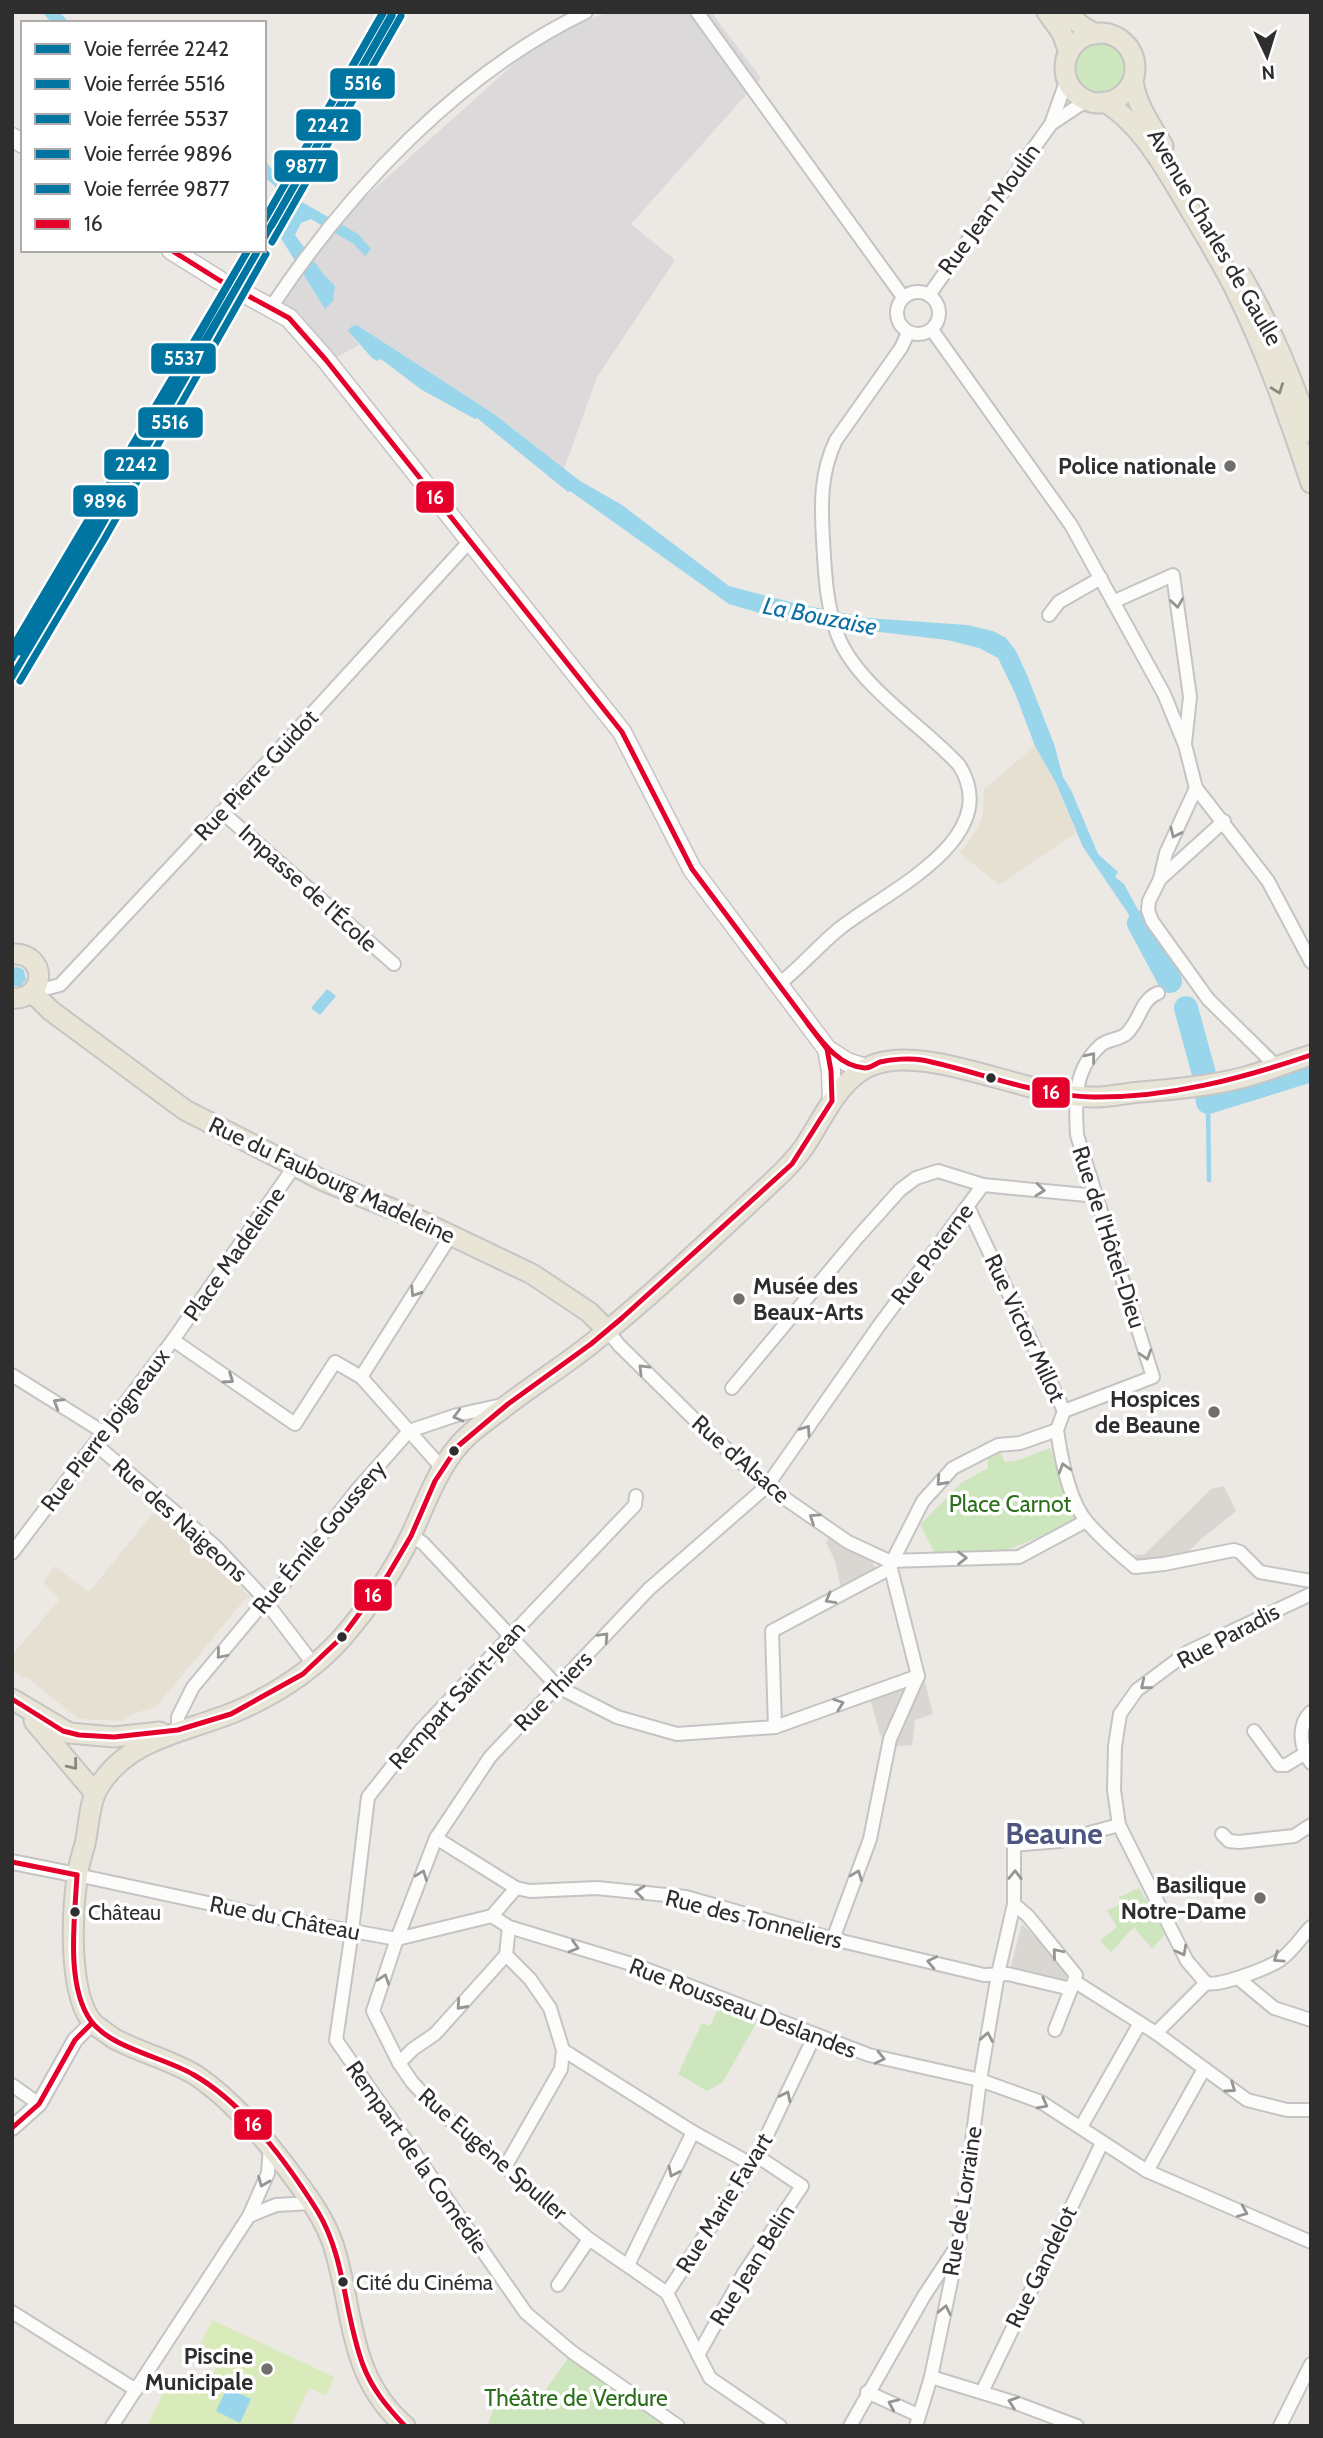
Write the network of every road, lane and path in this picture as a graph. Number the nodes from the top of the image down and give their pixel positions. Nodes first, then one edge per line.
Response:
1 (586, 12) edge
2 (697, 12) edge
3 (1047, 12) edge
4 (1066, 12) edge
5 (1095, 34) junction
6 (1069, 52) junction
7 (1068, 79) junction
8 (1133, 82) junction
9 (1096, 101) junction
10 (1051, 124) junction
11 (174, 252) edge
12 (219, 280) dead end
13 (240, 291) dead end
14 (929, 295) junction
15 (904, 297) junction
16 (271, 306) junction
17 (932, 330) junction
18 (908, 333) junction
19 (1311, 432) edge
20 (1311, 483) edge
21 (469, 542) junction
22 (1101, 578) junction
23 (1115, 601) junction
24 (1049, 615) dead end
25 (1185, 745) junction
26 (1196, 788) junction
27 (222, 812) junction
28 (1224, 821) junction
29 (1160, 879) junction
30 (12, 954) edge
31 (1311, 962) edge
32 (394, 964) dead end
33 (779, 984) junction
34 (32, 992) junction
35 (1158, 993) dead end
36 (12, 998) edge
37 (827, 1049) junction
38 (1311, 1055) edge
39 (1276, 1066) junction
40 (866, 1068) junction
41 (1083, 1096) junction
42 (832, 1101) junction
43 (294, 1167) junction
44 (982, 1185) junction
45 (1097, 1196) junction
46 (968, 1207) junction
47 (452, 1235) junction
48 (607, 1330) junction
49 (173, 1340) junction
50 (12, 1375) edge
51 (361, 1377) junction
52 (732, 1388) dead end
53 (508, 1404) junction
54 (1064, 1411) junction
55 (1057, 1430) junction
56 (409, 1431) junction
57 (103, 1432) junction
58 (95, 1444) junction
59 (443, 1468) junction
60 (767, 1486) junction
61 (636, 1496) dead end
62 (1086, 1521) junction
63 (411, 1536) junction
64 (12, 1553) edge
65 (891, 1563) junction
66 (1311, 1580) edge
67 (1311, 1594) edge
68 (266, 1603) junction
69 (509, 1636) junction
70 (314, 1665) junction
71 (918, 1675) junction
72 (558, 1687) junction
73 (15, 1701) edge
74 (1311, 1712) edge
75 (775, 1727) junction
76 (178, 1730) junction
77 (1254, 1731) dead end
78 (1307, 1758) edge
79 (94, 1792) junction
80 (1119, 1825) junction
81 (1311, 1825) edge
82 (1222, 1834) dead end
83 (436, 1838) junction
84 (12, 1862) edge
85 (77, 1875) junction
86 (516, 1888) junction
87 (1014, 1904) junction
88 (492, 1916) junction
89 (509, 1927) junction
90 (1311, 1927) edge
91 (352, 1931) junction
92 (397, 1939) junction
93 (833, 1939) junction
94 (506, 1955) junction
95 (999, 1973) junction
96 (1238, 1978) junction
97 (1206, 1983) junction
98 (1072, 1985) junction
99 (1311, 2020) edge
100 (92, 2023) junction
101 (1140, 2023) junction
102 (1055, 2030) dead end
103 (1156, 2033) junction
104 (815, 2035) junction
105 (563, 2050) junction
106 (399, 2063) junction
107 (1204, 2069) junction
108 (980, 2080) junction
109 (12, 2085) edge
110 (39, 2104) junction
111 (1311, 2110) edge
112 (1081, 2127) junction
113 (12, 2128) edge
114 (693, 2132) junction
115 (1102, 2143) junction
116 (270, 2147) junction
117 (754, 2160) junction
118 (505, 2167) junction
119 (1147, 2171) junction
120 (312, 2203) junction
121 (249, 2216) junction
122 (589, 2239) junction
123 (1311, 2242) edge
124 (959, 2243) junction
125 (628, 2265) junction
126 (558, 2285) dead end
127 (667, 2293) junction
128 (12, 2312) edge
129 (698, 2355) junction
130 (1311, 2364) edge
131 (931, 2377) junction
132 (136, 2390) junction
133 (867, 2392) junction
134 (982, 2392) junction
135 (917, 2420) edge
136 (113, 2426) edge
137 (405, 2426) edge
138 (678, 2426) edge
139 (780, 2426) edge
140 (850, 2426) edge
141 (1077, 2426) edge
142 (1280, 2426) edge

1 - 16 street
2 - 15 street
3 - 6 main road
4 - 5 main road
5 - 6 main road
5 - 8 main road
6 - 7 main road
7 - 9 main road
7 - 10 street, Rue Jean Moulin
8 - 9 main road
8 - 19 main road, Avenue Charles de Gaulle
9 - 10 street, Rue Jean Moulin
9 -> 20 main road, Avenue Charles de Gaulle
10 - 14 street, Rue Jean Moulin
11 - 12 main road
13 - 16 main road
14 - 15 street
14 - 17 street
15 - 18 street
16 - 21 main road
17 - 18 street
17 - 22 street
18 - 33 street
21 - 27 street, Rue Pierre Guidot
21 - 33 main road
22 - 23 street
22 - 24 street
23 - 25 street
23 -> 25 street
25 - 26 street
26 - 28 street
26 -> 29 street
27 - 32 street, Impasse de l'École
27 - 34 street, Rue Pierre Guidot
28 - 29 street
28 - 31 street
29 - 39 street
30 - 34 main road
33 - 37 main road
34 - 36 main road
34 - 43 main road, Rue du Faubourg Madeleine
41 -> 35 street
37 - 40 main road
37 - 42 main road
38 - 39 main road
39 - 41 main road
40 - 41 main road
40 - 42 main road
41 - 45 street, Rue de l'Hôtel-Dieu
42 - 48 main road
43 - 47 main road, Rue du Faubourg Madeleine
43 - 49 street, Place Madeleine
44 -> 45 street, Rue Poterne
44 - 46 street, Rue Poterne
44 - 52 street
45 -> 54 street, Rue de l'Hôtel-Dieu
46 - 54 street, Rue Victor Millot
60 -> 46 street, Rue Poterne
47 - 48 main road, Rue du Faubourg Madeleine
47 -> 51 street
48 - 53 main road
60 -> 48 street, Rue d'Alsace
49 -> 51 street, Place Madeleine
49 - 57 street, Rue Pierre Joigneaux
57 -> 50 street
51 - 56 street
53 -> 56 street
53 - 59 main road
54 - 55 street
62 -> 55 street
55 -> 65 street
56 - 59 street
56 - 68 street, Rue Émile Goussery
57 - 58 street, Rue Pierre Joigneaux
58 - 64 street, Rue Pierre Joigneaux
58 - 68 street, Rue des Naigeons
59 - 63 main road
65 -> 60 street, Rue d'Alsace
72 -> 60 street, Rue Thiers
61 - 69 street, Rempart Saint-Jean
65 -> 62 street
62 - 66 street
63 - 69 street
63 - 70 main road
65 - 71 street
65 -> 75 street
67 -> 80 street, Rue Paradis
68 - 70 street, Rue des Naigeons
68 -> 76 street, Rue Émile Goussery
69 - 72 street
69 - 91 street, Rempart Saint-Jean
70 - 76 main road
75 -> 71 street
93 -> 71 street
72 - 75 street
72 - 83 street, Rue Thiers
73 - 76 main road
73 -> 79 main road
74 - 78 street
76 - 79 main road
77 - 78 street
79 - 85 main road
87 -> 80 street, Rue de Lorraine
80 -> 97 street, Rue Paradis
81 - 82 street
83 - 86 street, Rue des Tonneliers
92 -> 83 street, Rue Thiers
84 - 85 street
85 - 91 street, Rue du Château
85 - 100 main road
86 - 88 street
93 -> 86 street, Rue des Tonneliers
87 - 95 street, Rue de Lorraine
98 -> 87 street
88 - 89 street, Rue Rousseau Deslandes
88 - 92 street, Rue du Château
89 - 94 street
89 -> 104 street, Rue Rousseau Deslandes
90 -> 96 street
91 - 92 street, Rue du Château
91 - 138 street, Rempart de la Comédie
106 -> 92 street, Rue Eugène Spuller
95 -> 93 street, Rue des Tonneliers
94 - 105 street
94 -> 106 street
95 - 98 street, Rue des Tonneliers
108 -> 95 street, Rue de Lorraine
96 - 97 street
96 - 99 street
97 - 103 street
98 - 101 street
98 - 102 street
100 - 110 street
100 - 116 main road
101 - 103 street
101 - 112 street
103 - 107 street
104 -> 108 street, Rue Rousseau Deslandes
117 -> 104 street, Rue Marie Favart
105 - 114 street
105 - 118 street
106 - 118 street, Rue Eugène Spuller
107 -> 111 street
107 - 119 street
108 -> 112 street, Rue Rousseau Deslandes
108 - 124 street, Rue de Lorraine
109 - 110 street
110 - 113 street
112 - 115 street, Rue Rousseau Deslandes
114 - 117 street
114 -> 125 street
115 - 119 street, Rue Rousseau Deslandes
115 - 134 street, Rue Gandelot
116 - 120 main road
116 -> 121 street
117 - 127 street, Rue Marie Favart
117 - 129 street, Rue Jean Belin
118 - 122 street, Rue Eugène Spuller
119 -> 123 street, Rue Rousseau Deslandes
120 - 121 street
120 - 137 main road
121 - 132 street
122 - 125 street, Rue Eugène Spuller
122 - 126 street
131 -> 124 street, Rue de Lorraine
124 - 133 street
125 - 127 street, Rue Eugène Spuller
127 - 129 street
128 - 132 street
129 - 139 street
130 - 142 street
131 - 134 street
131 - 135 street, Rue de Lorraine
132 - 136 street
135 -> 133 street
133 - 140 street
141 -> 134 street

